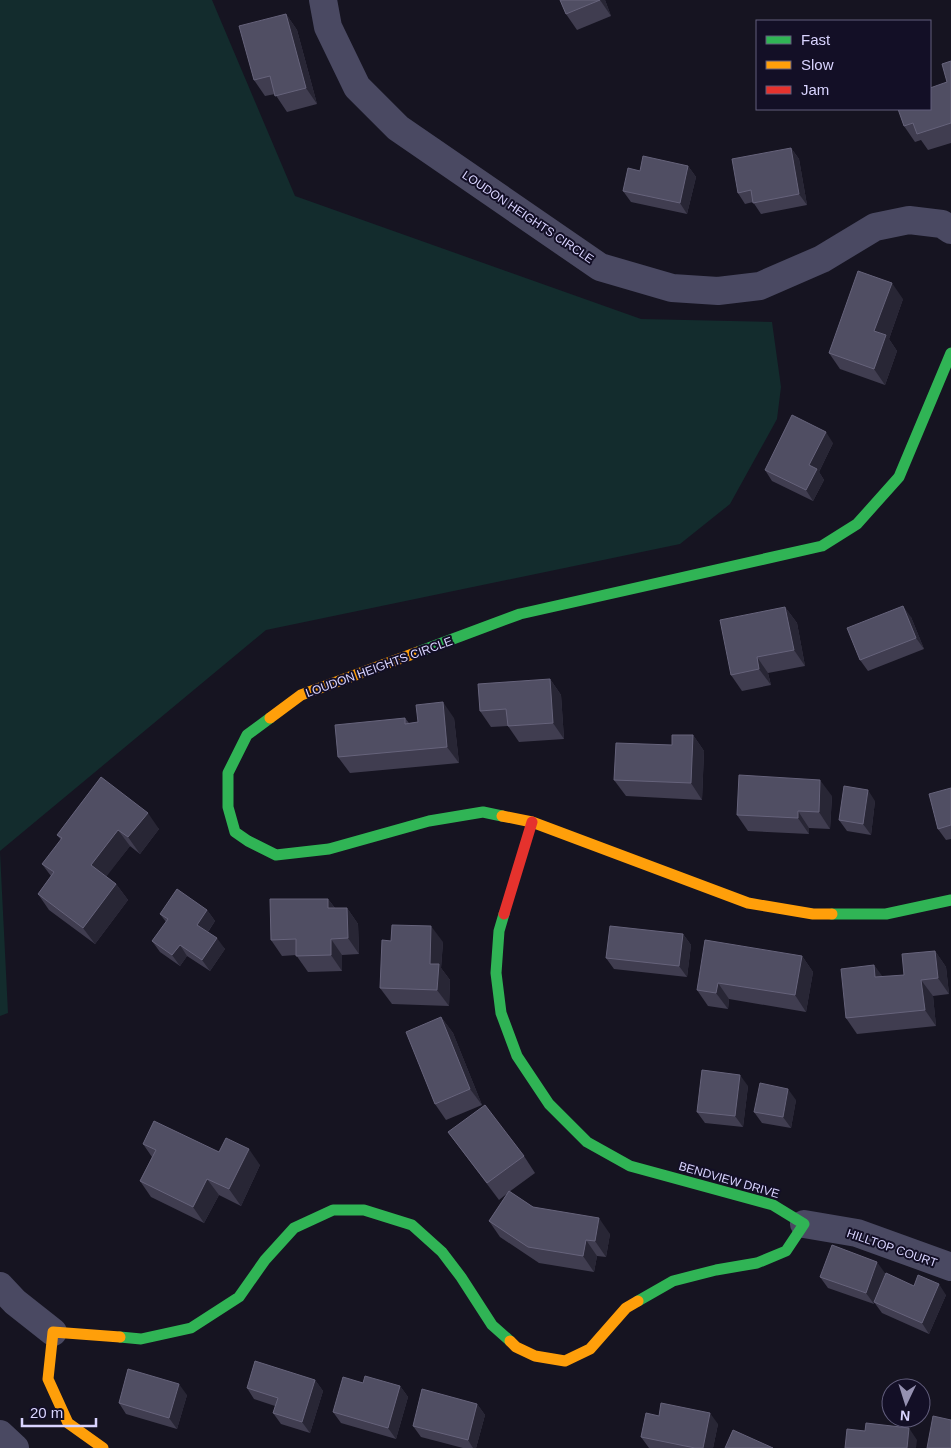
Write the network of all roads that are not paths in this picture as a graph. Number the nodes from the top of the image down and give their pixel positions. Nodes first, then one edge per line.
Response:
1 (323, 0) edge
2 (951, 230) edge
3 (951, 353) edge
4 (532, 822) junction
5 (951, 900) edge
6 (804, 1224) junction
7 (951, 1268) edge
8 (0, 1286) edge
9 (53, 1332) junction
10 (0, 1434) edge
11 (16, 1448) edge
12 (103, 1448) edge

1 - 2 street, LOUDON HEIGHTS CIRCLE
3 - 4 street, LOUDON HEIGHTS CIRCLE
4 - 5 street, LOUDON HEIGHTS CIRCLE
4 - 6 street, BENDVIEW DRIVE
6 - 7 street, HILLTOP COURT
6 - 9 street
8 - 9 street
9 - 12 street
10 - 11 street

